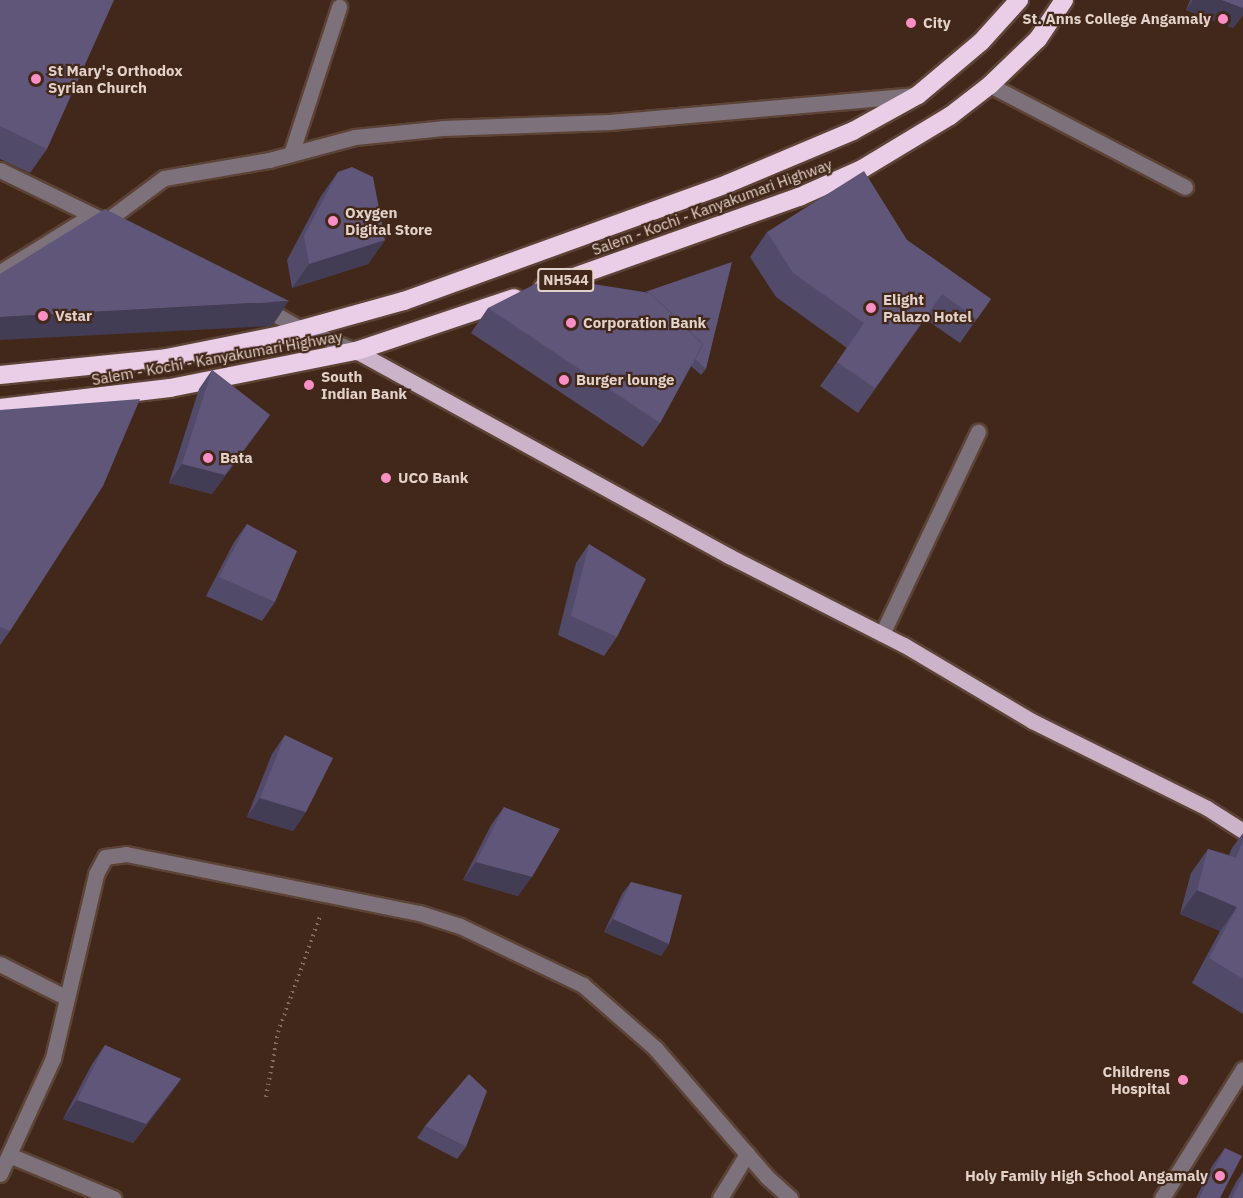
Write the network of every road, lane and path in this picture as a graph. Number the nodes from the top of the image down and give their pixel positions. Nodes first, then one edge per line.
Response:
1 (1019, 0) edge
2 (1064, 0) edge
3 (339, 7) dead end
4 (990, 85) junction
5 (918, 95) junction
6 (291, 154) junction
7 (0, 170) edge
8 (1185, 187) dead end
9 (99, 218) junction
10 (126, 232) edge
11 (0, 272) edge
12 (243, 295) edge
13 (299, 328) junction
14 (356, 351) junction
15 (0, 375) edge
16 (0, 408) edge
17 (978, 432) dead end
18 (882, 634) junction
19 (1243, 831) edge
20 (328, 894) junction
21 (0, 964) edge
22 (67, 998) junction
23 (1243, 1069) edge
24 (266, 1097) dead end
25 (747, 1154) junction
26 (9, 1155) junction
27 (0, 1174) edge
28 (113, 1198) edge
29 (720, 1198) edge
30 (790, 1198) edge
31 (1162, 1198) edge

1 - 5 highway, Salem - Kochi - Kanyakumari Highway / NH544
2 - 4 highway, Salem - Kochi - Kanyakumari Highway / NH544
3 - 6 street
4 - 8 street
4 - 14 highway, Salem - Kochi - Kanyakumari Highway / NH544
5 - 6 street
5 - 13 highway, Salem - Kochi - Kanyakumari Highway / NH544
6 - 9 street
7 - 9 street
9 - 10 street
9 - 11 street
12 - 13 street
13 - 14 street
13 - 15 highway, Salem - Kochi - Kanyakumari Highway / NH544
14 - 16 highway, Salem - Kochi - Kanyakumari Highway / NH544
14 - 18 main road
17 - 18 street
18 - 19 main road
20 - 22 street
20 - 24 path
20 - 25 street
21 - 22 street
22 - 26 street
23 - 31 street
25 - 29 street
25 - 30 street
26 - 27 street
26 - 28 street

